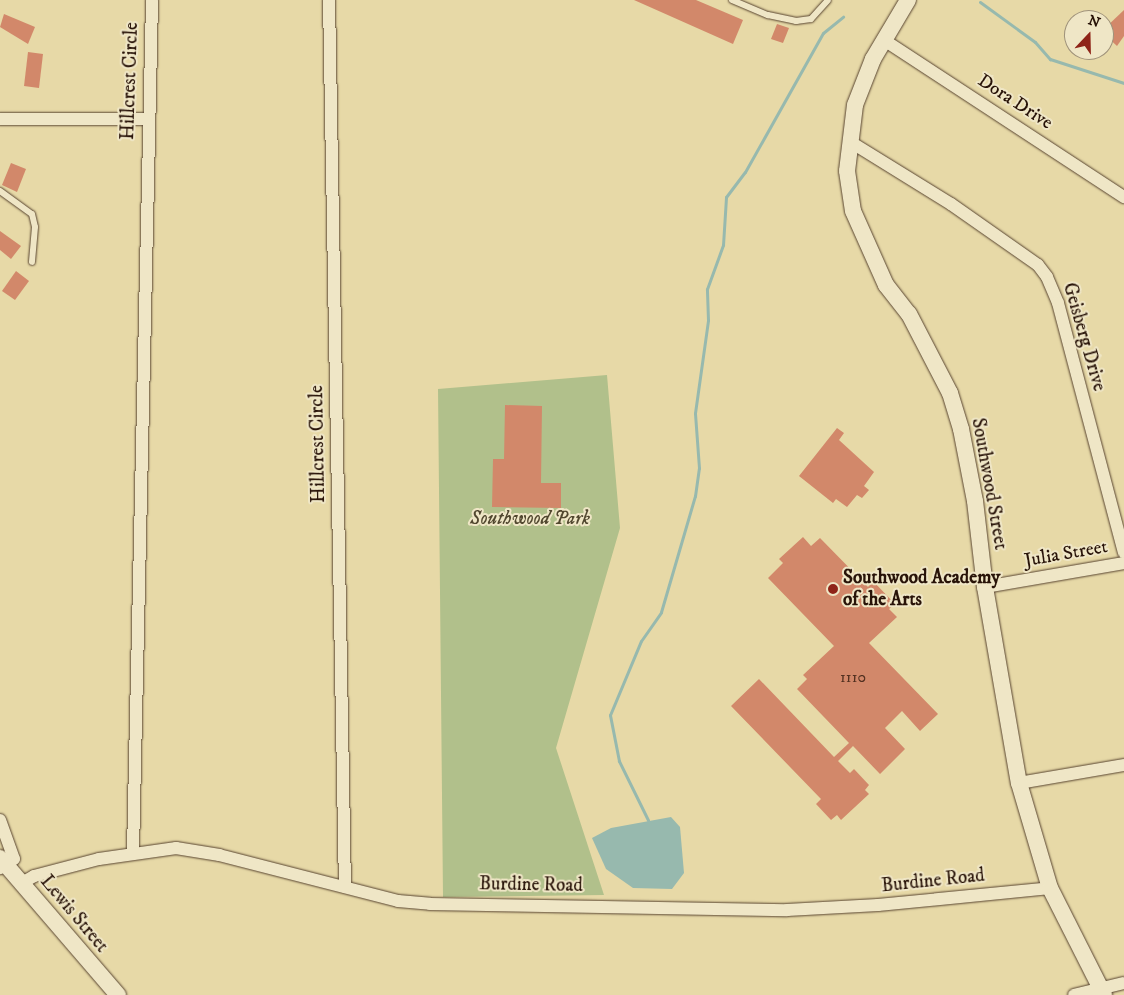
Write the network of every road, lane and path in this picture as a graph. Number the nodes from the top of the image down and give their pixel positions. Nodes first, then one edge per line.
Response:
1 (152, 0) edge
2 (328, 0) edge
3 (732, 0) edge
4 (828, 0) edge
5 (908, 0) edge
6 (884, 40) junction
7 (0, 119) edge
8 (148, 119) junction
9 (849, 141) junction
10 (0, 191) edge
11 (1124, 197) edge
12 (32, 262) dead end
13 (1124, 552) edge
14 (1124, 563) edge
15 (985, 587) junction
16 (1124, 765) edge
17 (1019, 783) junction
18 (0, 820) edge
19 (133, 852) junction
20 (2, 864) edge
21 (22, 883) junction
22 (344, 887) junction
23 (1050, 888) junction
24 (1124, 983) edge
25 (1102, 992) edge
26 (118, 995) edge
27 (1074, 995) edge

1 - 8 street, Hillcrest Circle
2 - 22 street, Hillcrest Circle
3 - 4 lane
5 - 6 street, Southwood Street
6 - 9 street, Southwood Street
6 - 11 street, Dora Drive
7 - 8 street
8 - 19 street, Hillcrest Circle
9 - 13 street, Geisberg Drive
9 - 15 street, Southwood Street
10 - 12 lane
14 - 15 street, Julia Street
15 - 17 street, Southwood Street
16 - 17 street
17 - 23 street, Southwood Street
18 - 20 street
19 - 21 street, Burdine Road
19 - 22 street, Burdine Road
20 - 21 street, Lewis Street
21 - 26 street, Lewis Street
22 - 23 street, Burdine Road
23 - 25 street, Southwood Street
24 - 25 street
25 - 27 street

